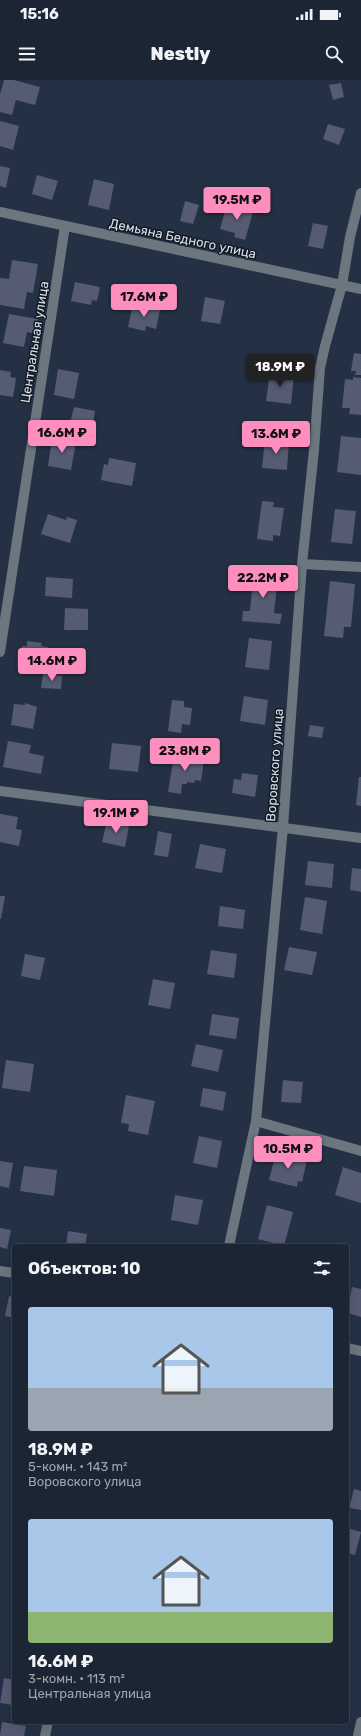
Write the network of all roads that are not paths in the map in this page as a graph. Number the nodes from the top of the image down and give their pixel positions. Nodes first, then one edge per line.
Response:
1 (361, 193) edge
2 (0, 212) edge
3 (65, 226) junction
4 (342, 285) junction
5 (361, 289) edge
6 (302, 564) junction
7 (361, 568) edge
8 (0, 652) edge
9 (0, 791) edge
10 (283, 827) junction
11 (361, 838) edge
12 (256, 1121) junction
13 (361, 1151) edge
14 (229, 1244) edge
15 (0, 1271) edge
16 (12, 1273) edge
17 (349, 1348) edge
18 (361, 1351) edge
19 (361, 1722) edge
20 (48, 1724) edge
21 (45, 1736) edge
22 (358, 1736) edge

1 - 4 street, Воровского улица
2 - 3 street, Демьяна Бедного улица
3 - 4 street, Демьяна Бедного улица
3 - 8 street, Центральная улица
4 - 5 street, Демьяна Бедного улица
4 - 6 street, Воровского улица
6 - 7 street
6 - 10 street, Воровского улица
9 - 10 street
10 - 11 street
10 - 12 street, Воровского улица
12 - 13 street
12 - 14 street, Воровского улица
15 - 16 street
17 - 18 street
19 - 22 street
20 - 21 street

